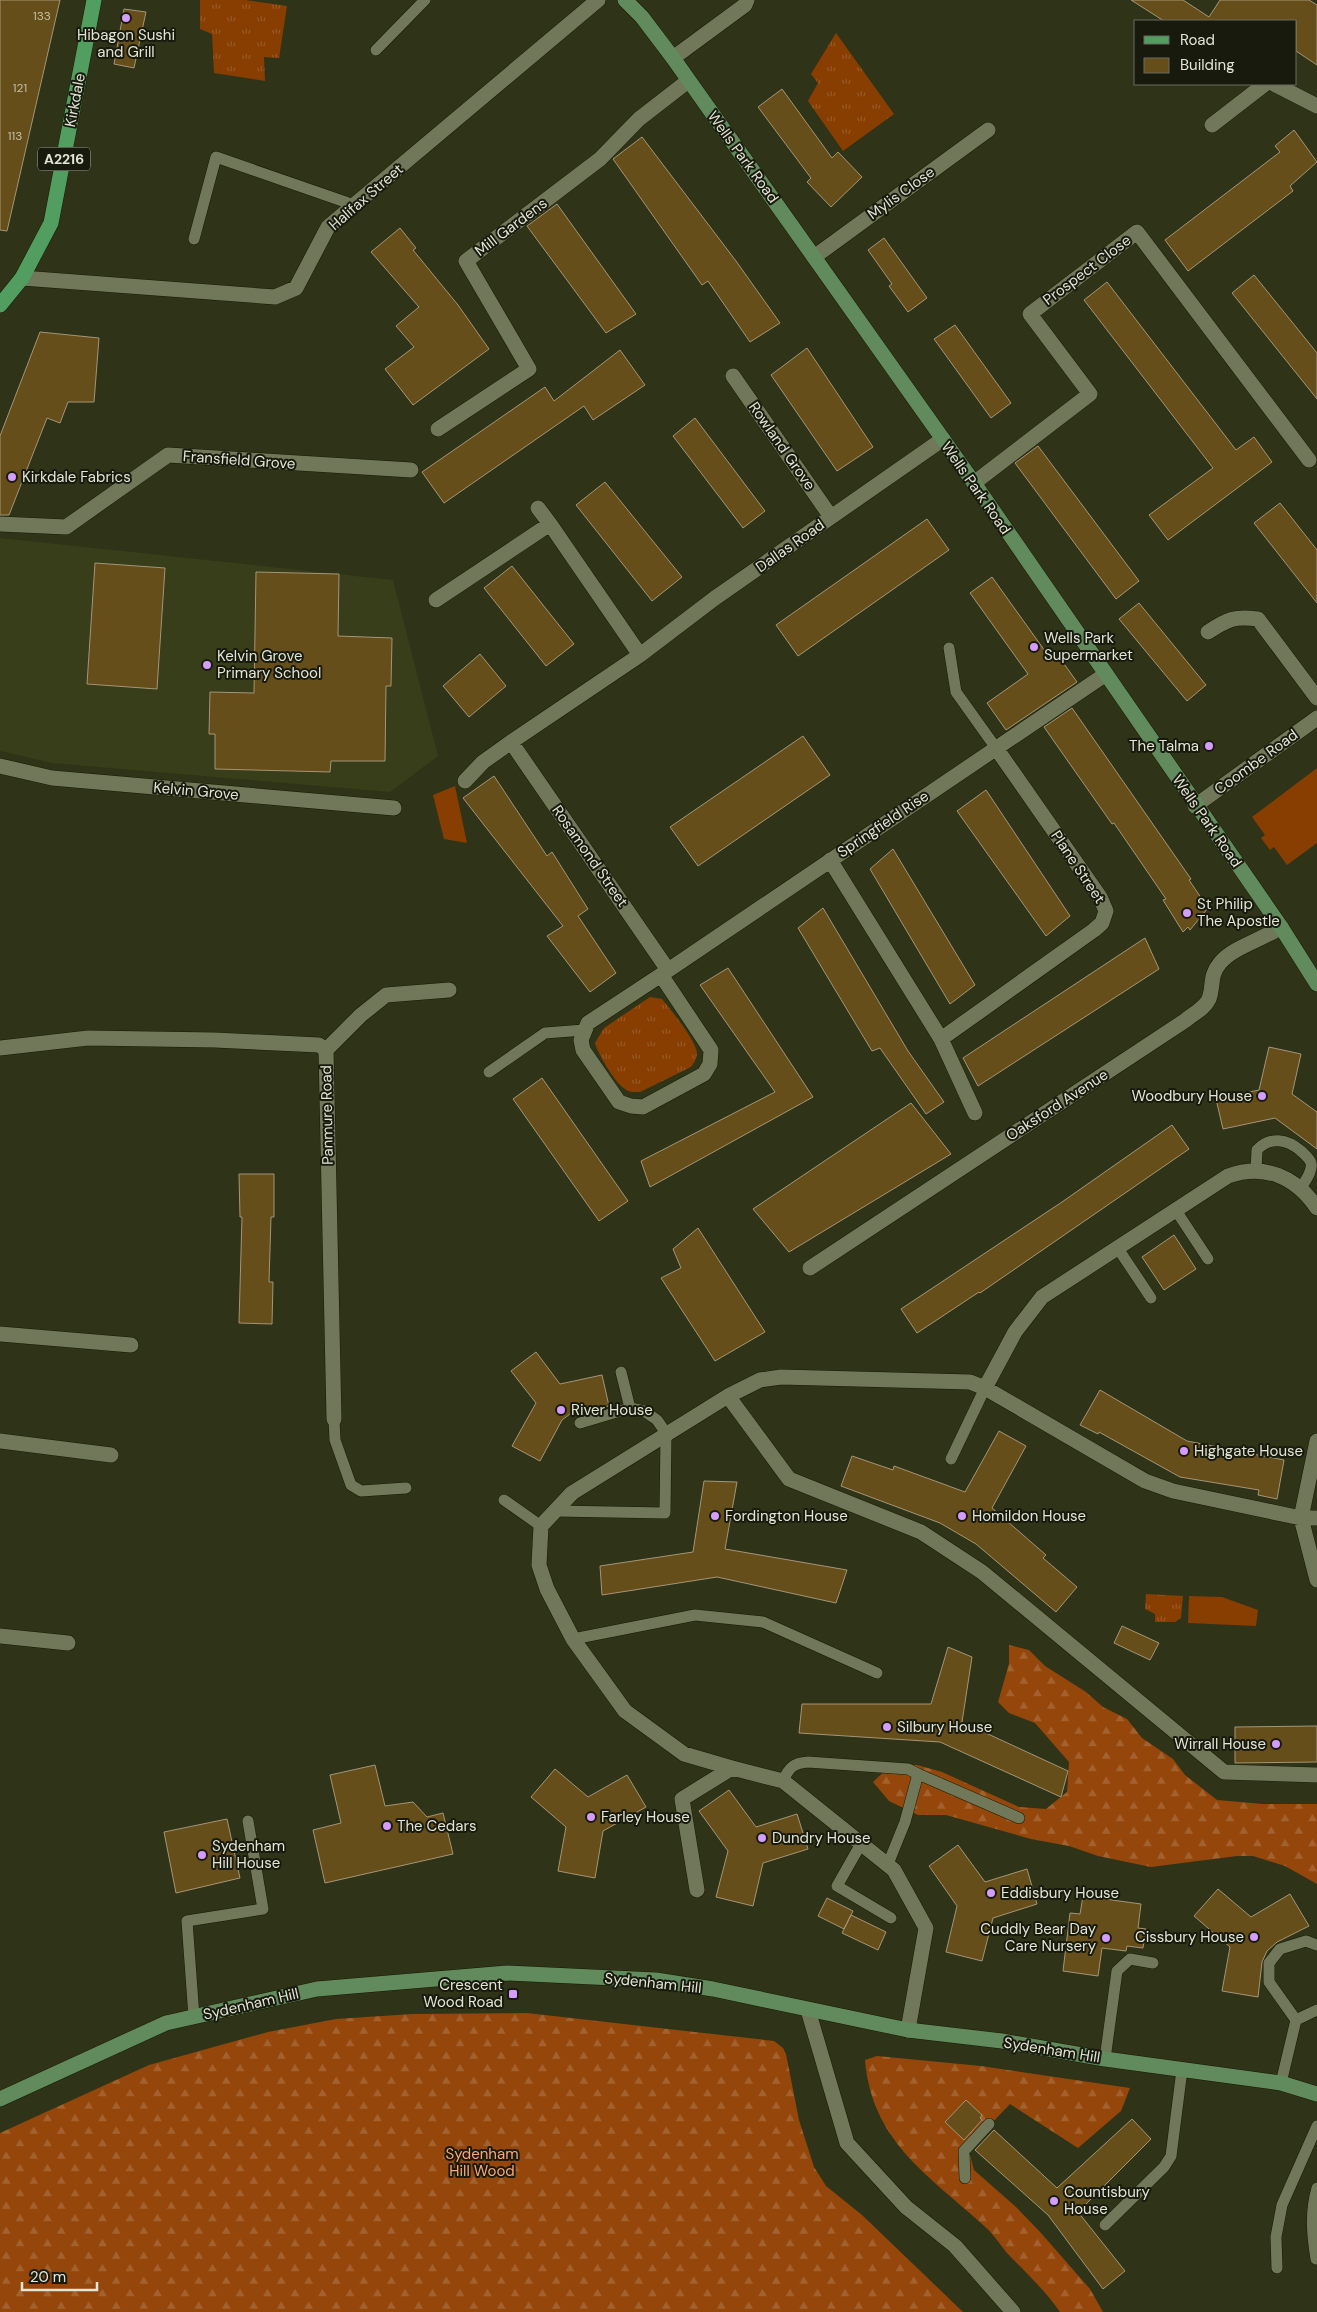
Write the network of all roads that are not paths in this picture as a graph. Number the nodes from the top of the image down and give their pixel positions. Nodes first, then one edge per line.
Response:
1 (94, 0) edge
2 (425, 0) edge
3 (598, 0) edge
4 (625, 0) edge
5 (748, 0) edge
6 (376, 50) dead end
7 (674, 58) junction
8 (688, 81) junction
9 (1264, 85) edge
10 (1276, 85) edge
11 (1317, 106) edge
12 (1212, 125) dead end
13 (988, 130) dead end
14 (354, 205) junction
15 (194, 239) dead end
16 (814, 256) junction
17 (22, 278) junction
18 (0, 305) edge
19 (733, 376) dead end
20 (438, 430) dead end
21 (943, 440) junction
22 (1309, 460) dead end
23 (412, 470) dead end
24 (974, 483) junction
25 (538, 508) dead end
26 (831, 517) junction
27 (0, 524) edge
28 (550, 524) junction
29 (436, 600) dead end
30 (1208, 632) dead end
31 (949, 648) dead end
32 (640, 655) junction
33 (1106, 674) junction
34 (1317, 698) edge
35 (1317, 718) edge
36 (511, 742) junction
37 (996, 748) junction
38 (0, 766) edge
39 (465, 781) dead end
40 (1195, 806) junction
41 (394, 808) dead end
42 (830, 860) junction
43 (1281, 927) junction
44 (664, 972) junction
45 (1316, 978) edge
46 (448, 990) dead end
47 (584, 1030) junction
48 (941, 1039) junction
49 (0, 1048) edge
50 (326, 1050) junction
51 (489, 1072) dead end
52 (975, 1113) dead end
53 (1256, 1170) junction
54 (1302, 1188) junction
55 (1317, 1208) edge
56 (1175, 1210) junction
57 (1117, 1247) junction
58 (1208, 1259) dead end
59 (810, 1268) dead end
60 (1151, 1298) dead end
61 (0, 1334) edge
62 (131, 1345) dead end
63 (621, 1372) dead end
64 (985, 1388) junction
65 (728, 1396) junction
66 (630, 1408) junction
67 (334, 1419) joint
68 (580, 1423) dead end
69 (666, 1433) junction
70 (0, 1441) edge
71 (1317, 1441) edge
72 (111, 1455) dead end
73 (951, 1459) dead end
74 (406, 1488) dead end
75 (504, 1500) dead end
76 (556, 1511) junction
77 (1301, 1518) junction
78 (1317, 1518) edge
79 (541, 1526) junction
80 (1317, 1580) edge
81 (0, 1636) edge
82 (573, 1639) junction
83 (68, 1644) dead end
84 (877, 1673) dead end
85 (732, 1768) junction
86 (918, 1774) junction
87 (1317, 1775) edge
88 (784, 1781) junction
89 (1019, 1818) dead end
90 (248, 1821) dead end
91 (862, 1842) junction
92 (888, 1864) junction
93 (697, 1890) dead end
94 (891, 1918) dead end
95 (1317, 1945) edge
96 (1153, 1963) dead end
97 (808, 2010) junction
98 (1317, 2010) edge
99 (194, 2017) junction
100 (1296, 2020) junction
101 (908, 2030) junction
102 (1105, 2058) junction
103 (1182, 2070) junction
104 (1281, 2083) junction
105 (1317, 2094) edge
106 (0, 2099) edge
107 (989, 2124) dead end
108 (1317, 2126) edge
109 (965, 2178) dead end
110 (1317, 2188) edge
111 (1105, 2224) dead end
112 (1316, 2259) edge
113 (1277, 2268) dead end
114 (1013, 2312) edge

1 - 17 main road, Kirkdale / A2216
2 - 6 lane
3 - 14 street, Halifax Street
4 - 7 street, Wells Park Road
5 - 7 street
7 - 8 street, Wells Park Road
8 - 16 street, Wells Park Road
8 - 20 street, Mill Gardens
9 - 12 street
10 - 11 street
13 - 16 street, Mylis Close
14 - 15 lane
14 - 17 street, Halifax Street
16 - 21 street, Wells Park Road
17 - 18 main road, Kirkdale / A2216
19 - 26 street, Rowland Grove
21 - 24 street, Wells Park Road
21 - 26 street, Dallas Road
22 - 24 street, Prospect Close
23 - 27 street, Fransfield Grove
24 - 33 street, Wells Park Road
25 - 28 street
26 - 32 street, Dallas Road
28 - 29 street
28 - 32 street
30 - 34 street
31 - 37 lane
32 - 36 street, Dallas Road
33 - 37 street, Springfield Rise
33 - 40 street, Wells Park Road
35 - 40 street, Coombe Road
36 - 39 street, Dallas Road
36 - 44 street, Rosamond Street
37 - 42 street, Springfield Rise
37 - 48 street, Plane Street
38 - 41 street, Kelvin Grove
40 - 43 street, Wells Park Road
42 - 44 street, Springfield Rise
42 - 48 street
43 - 45 street, Wells Park Road
43 - 59 street, Oaksford Avenue
44 - 47 street
44 - 47 street, Rosamond Street
46 - 50 street
47 - 51 lane
48 - 52 street
49 - 50 street, Panmure Road
50 - 67 street, Panmure Road
53 - 54 street
53 - 54 lane
53 - 56 street
54 - 55 street
56 - 57 street
56 - 58 lane
57 - 60 lane
57 - 64 street
61 - 62 street
63 - 66 lane
64 - 65 street
64 - 73 lane
64 - 77 street
65 - 69 street
65 - 87 street
66 - 68 lane
66 - 69 lane
67 - 74 lane
69 - 76 street
69 - 76 lane
70 - 72 street
71 - 77 street
75 - 79 lane
76 - 79 street
77 - 78 street
77 - 80 street
79 - 82 street
81 - 83 street
82 - 84 lane
82 - 85 street
85 - 88 street
85 - 93 street
86 - 88 lane
86 - 89 lane
86 - 92 lane
88 - 91 street
90 - 99 lane
91 - 92 street
91 - 94 lane
92 - 101 street
95 - 100 lane
96 - 102 lane
97 - 99 street, Sydenham Hill
97 - 101 street, Sydenham Hill
97 - 114 street
98 - 100 lane
99 - 106 street, Sydenham Hill
100 - 104 lane
101 - 102 street, Sydenham Hill
102 - 103 street, Sydenham Hill
103 - 104 street, Sydenham Hill
103 - 111 lane
104 - 105 street, Sydenham Hill
107 - 109 lane
108 - 113 lane
110 - 112 lane

